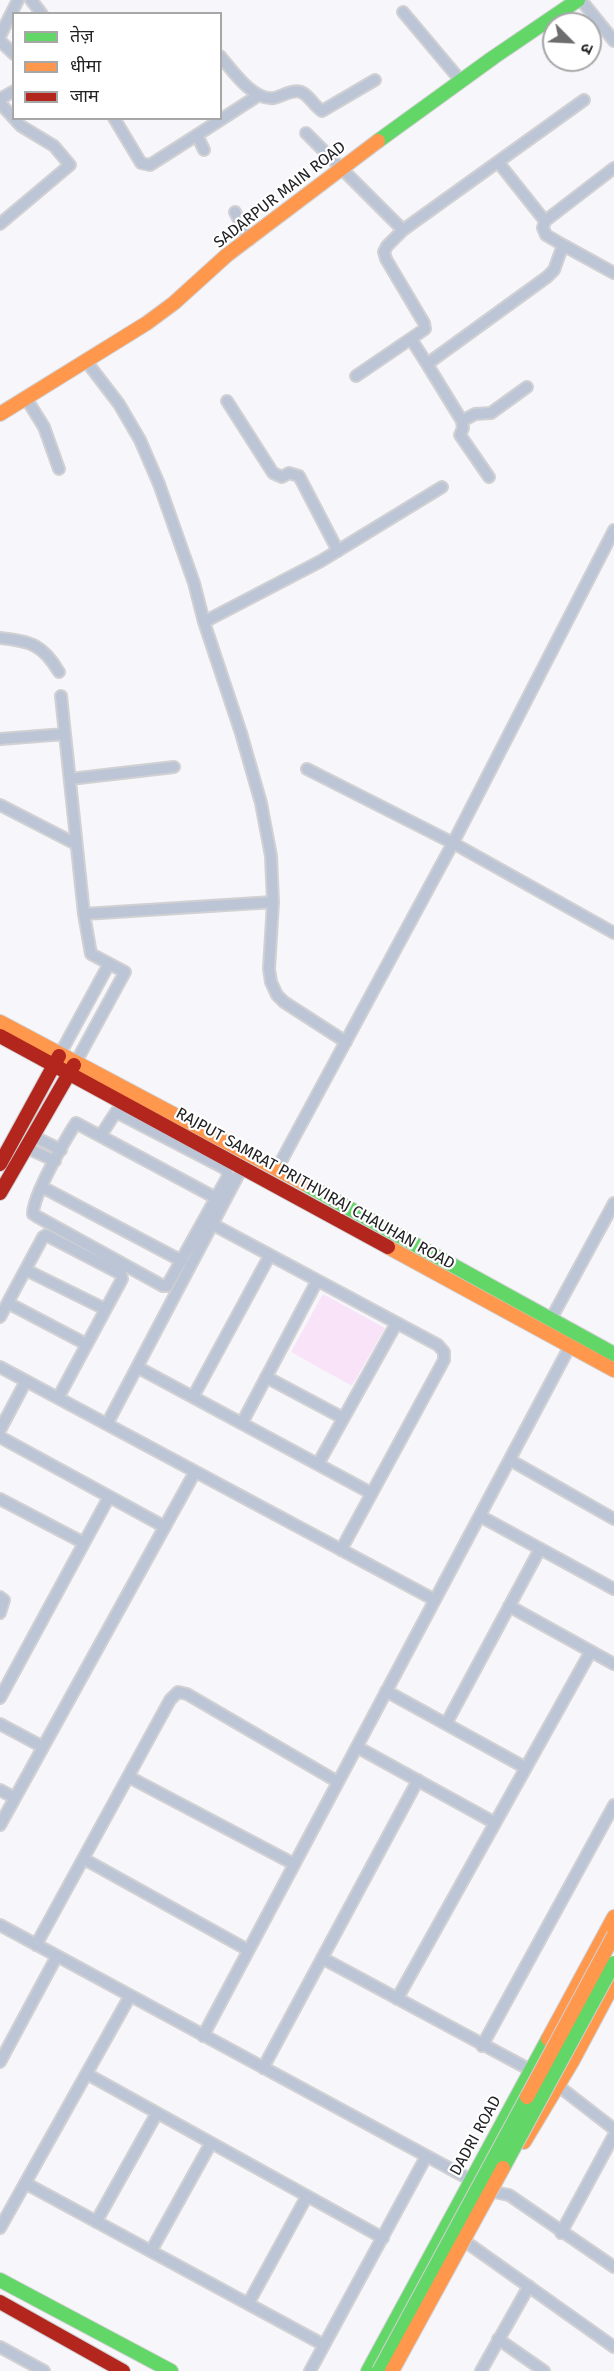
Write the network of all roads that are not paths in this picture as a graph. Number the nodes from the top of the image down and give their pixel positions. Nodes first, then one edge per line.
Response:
1 (18, 0) edge
2 (31, 0) edge
3 (580, 0) edge
4 (40, 12) edge
5 (403, 12) dead end
6 (0, 36) edge
7 (0, 41) edge
8 (614, 41) edge
9 (12, 52) edge
10 (222, 58) edge
11 (375, 80) dead end
12 (461, 81) junction
13 (259, 95) junction
14 (584, 100) dead end
15 (0, 101) edge
16 (12, 115) edge
17 (222, 119) edge
18 (16, 120) edge
19 (115, 120) edge
20 (220, 120) edge
21 (306, 133) dead end
22 (197, 135) junction
23 (204, 150) dead end
24 (498, 162) junction
25 (342, 167) junction
26 (614, 168) edge
27 (235, 212) dead end
28 (545, 221) junction
29 (0, 224) edge
30 (404, 230) junction
31 (249, 240) junction
32 (563, 245) junction
33 (614, 273) edge
34 (411, 339) junction
35 (86, 361) junction
36 (427, 364) junction
37 (356, 376) dead end
38 (527, 387) dead end
39 (26, 398) junction
40 (227, 401) dead end
41 (0, 414) edge
42 (462, 421) junction
43 (59, 469) dead end
44 (489, 477) dead end
45 (442, 487) dead end
46 (614, 530) edge
47 (338, 550) junction
48 (204, 622) junction
49 (0, 638) edge
50 (59, 672) dead end
51 (62, 696) dead end
52 (65, 734) junction
53 (0, 739) edge
54 (174, 766) dead end
55 (307, 769) dead end
56 (70, 779) junction
57 (0, 805) edge
58 (453, 843) junction
59 (76, 844) junction
60 (273, 902) junction
61 (84, 914) junction
62 (614, 933) edge
63 (109, 964) junction
64 (0, 1022) edge
65 (0, 1036) edge
66 (346, 1042) junction
67 (57, 1060) junction
68 (72, 1068) junction
69 (102, 1135) junction
70 (30, 1142) junction
71 (61, 1150) junction
72 (55, 1161) junction
73 (0, 1164) edge
74 (242, 1168) junction
75 (277, 1169) junction
76 (42, 1187) junction
77 (0, 1194) edge
78 (216, 1198) junction
79 (614, 1203) edge
80 (212, 1224) junction
81 (270, 1255) junction
82 (182, 1261) junction
83 (26, 1270) junction
84 (317, 1281) junction
85 (8, 1303) junction
86 (105, 1309) junction
87 (0, 1317) edge
88 (551, 1319) junction
89 (396, 1324) junction
90 (86, 1344) junction
91 (570, 1346) junction
92 (614, 1354) edge
93 (0, 1366) edge
94 (137, 1366) junction
95 (614, 1370) edge
96 (266, 1377) junction
97 (26, 1381) junction
98 (193, 1397) junction
99 (58, 1398) junction
100 (344, 1418) junction
101 (242, 1423) junction
102 (107, 1424) junction
103 (0, 1430) edge
104 (0, 1437) edge
105 (510, 1460) junction
106 (318, 1464) junction
107 (195, 1472) junction
108 (371, 1493) junction
109 (109, 1497) junction
110 (0, 1499) edge
111 (480, 1516) junction
112 (614, 1519) edge
113 (165, 1527) junction
114 (84, 1543) junction
115 (540, 1549) junction
116 (341, 1550) junction
117 (614, 1589) edge
118 (0, 1597) edge
119 (435, 1600) junction
120 (509, 1606) junction
121 (0, 1614) edge
122 (591, 1651) junction
123 (614, 1664) edge
124 (386, 1691) junction
125 (0, 1698) edge
126 (0, 1724) edge
127 (446, 1724) junction
128 (43, 1747) junction
129 (357, 1747) junction
130 (526, 1768) junction
131 (129, 1777) junction
132 (418, 1780) junction
133 (338, 1782) junction
134 (0, 1790) edge
135 (15, 1798) junction
136 (614, 1804) edge
137 (495, 1823) junction
138 (0, 1825) edge
139 (84, 1859) junction
140 (294, 1864) junction
141 (614, 1917) edge
142 (0, 1925) edge
143 (614, 1935) edge
144 (36, 1945) junction
145 (248, 1950) junction
146 (57, 1956) junction
147 (322, 1958) junction
148 (614, 1963) edge
149 (614, 1984) edge
150 (130, 1996) junction
151 (570, 1998) junction
152 (397, 1999) junction
153 (599, 2011) junction
154 (203, 2036) junction
155 (482, 2046) junction
156 (0, 2062) edge
157 (263, 2068) junction
158 (531, 2071) junction
159 (87, 2074) junction
160 (559, 2084) junction
161 (157, 2113) junction
162 (614, 2129) edge
163 (614, 2135) edge
164 (211, 2143) junction
165 (426, 2157) junction
166 (471, 2180) junction
167 (25, 2183) junction
168 (494, 2192) junction
169 (308, 2196) junction
170 (96, 2222) junction
171 (0, 2228) edge
172 (561, 2233) junction
173 (382, 2238) junction
174 (466, 2242) junction
175 (152, 2252) junction
176 (613, 2265) edge
177 (0, 2280) edge
178 (529, 2286) junction
179 (0, 2302) edge
180 (248, 2304) junction
181 (498, 2339) junction
182 (324, 2345) junction
183 (0, 2347) edge
184 (614, 2347) edge
185 (31, 2368) edge
186 (44, 2371) edge
187 (123, 2371) edge
188 (171, 2371) edge
189 (310, 2371) edge
190 (368, 2371) edge
191 (379, 2371) edge
192 (392, 2371) edge
193 (399, 2371) edge
194 (481, 2371) edge
195 (544, 2371) edge

1 - 6 street
2 - 4 street
3 - 8 street
3 - 12 street, SADARPUR MAIN ROAD
5 - 12 street
7 - 9 street
10 - 13 street
11 - 13 street
12 - 25 street, SADARPUR MAIN ROAD
13 - 17 street
14 - 24 street
15 - 16 street
18 - 29 street
19 - 22 street
20 - 22 street
21 - 25 street
22 - 23 street
24 - 28 street
24 - 30 street
25 - 30 street
25 - 31 street, SADARPUR MAIN ROAD
26 - 28 street
27 - 31 street
28 - 32 street
30 - 34 street
31 - 35 street, SADARPUR MAIN ROAD
32 - 33 street
32 - 36 street
34 - 36 street
34 - 37 street
35 - 39 street, SADARPUR MAIN ROAD
35 - 48 street
36 - 42 street
38 - 42 street
39 - 41 street, SADARPUR MAIN ROAD
39 - 43 street
40 - 47 street
42 - 44 street
45 - 47 street
46 - 58 street
47 - 48 street
48 - 60 street
49 - 50 street
51 - 52 street
52 - 53 street
52 - 56 street
54 - 56 street
55 - 58 street
56 - 59 street
57 - 59 street
58 - 62 street
58 - 66 street
59 - 61 street
60 - 61 street
60 - 66 street
61 - 63 street
63 - 67 street
63 - 68 street
64 - 67 street, RAJPUT SAMRAT PRITHVIRAJ CHAUHAN ROAD
65 - 67 street, RAJPUT SAMRAT PRITHVIRAJ CHAUHAN ROAD
66 - 75 street
67 - 68 street, RAJPUT SAMRAT PRITHVIRAJ CHAUHAN ROAD
67 - 73 street
68 - 70 street
68 - 74 street, RAJPUT SAMRAT PRITHVIRAJ CHAUHAN ROAD
68 - 75 street, RAJPUT SAMRAT PRITHVIRAJ CHAUHAN ROAD
69 - 71 street
69 - 78 street
69 - 78 street
70 - 71 street
70 - 72 street
70 - 77 street
71 - 72 street
72 - 76 street
74 - 80 street
74 - 91 street, RAJPUT SAMRAT PRITHVIRAJ CHAUHAN ROAD
75 - 88 street, RAJPUT SAMRAT PRITHVIRAJ CHAUHAN ROAD
76 - 82 street
76 - 82 street
78 - 82 street
79 - 88 street
80 - 81 street
80 - 94 street
81 - 84 street
81 - 98 street
83 - 85 street
83 - 86 street
83 - 86 street
84 - 89 street
84 - 96 street
85 - 87 street
85 - 90 street
86 - 90 street
88 - 92 street, RAJPUT SAMRAT PRITHVIRAJ CHAUHAN ROAD
89 - 100 street
89 - 108 street
90 - 99 street
91 - 95 street, RAJPUT SAMRAT PRITHVIRAJ CHAUHAN ROAD
91 - 105 street
93 - 97 street
94 - 98 street
94 - 102 street
96 - 100 street
96 - 101 street
97 - 99 street
97 - 103 street
98 - 101 street
99 - 102 street
100 - 106 street
101 - 106 street
102 - 107 street
104 - 109 street
105 - 111 street
105 - 112 street
106 - 108 street
107 - 113 street
107 - 116 street
108 - 116 street
109 - 113 street
109 - 114 street
110 - 114 street
111 - 115 street
111 - 119 street
113 - 128 street
114 - 125 street
115 - 117 street
115 - 120 street
116 - 119 street
118 - 121 street
119 - 124 street
120 - 122 street
120 - 127 street
122 - 123 street
122 - 130 street
124 - 127 street
124 - 129 street
126 - 128 street
127 - 130 street
128 - 135 street
129 - 132 street
129 - 133 street
130 - 137 street
131 - 133 street
131 - 139 street
131 - 140 street
132 - 137 street
132 - 147 street
133 - 140 street
134 - 135 street
135 - 138 street
136 - 155 street
137 - 152 street
139 - 144 street
139 - 145 street
140 - 145 street
141 - 151 street, DADRI ROAD
142 - 144 street
143 - 191 street, bridge
144 - 146 street
145 - 154 street
146 - 150 street
146 - 156 street
147 - 152 street
147 - 157 street
148 - 192 street, bridge
149 - 153 street
150 - 154 street
150 - 159 street
151 - 153 street
151 - 158 street, DADRI ROAD
152 - 155 street
153 - 160 street
154 - 157 street
155 - 158 street
157 - 165 street
158 - 160 street
158 - 166 street, DADRI ROAD
159 - 161 street
159 - 167 street
160 - 162 street
160 - 168 street
161 - 164 street
161 - 170 street
163 - 172 street
164 - 169 street
164 - 175 street
165 - 166 street
165 - 173 street
166 - 190 street, DADRI ROAD
167 - 170 street
167 - 171 street
168 - 172 street
168 - 174 street
169 - 173 street
169 - 180 street
170 - 175 street
172 - 176 street
173 - 182 street
174 - 178 street
174 - 193 street
175 - 180 street
177 - 188 street
178 - 181 street
178 - 184 street
179 - 187 street
180 - 182 street
181 - 194 street
181 - 195 street
182 - 189 street
183 - 185 street
185 - 186 street

